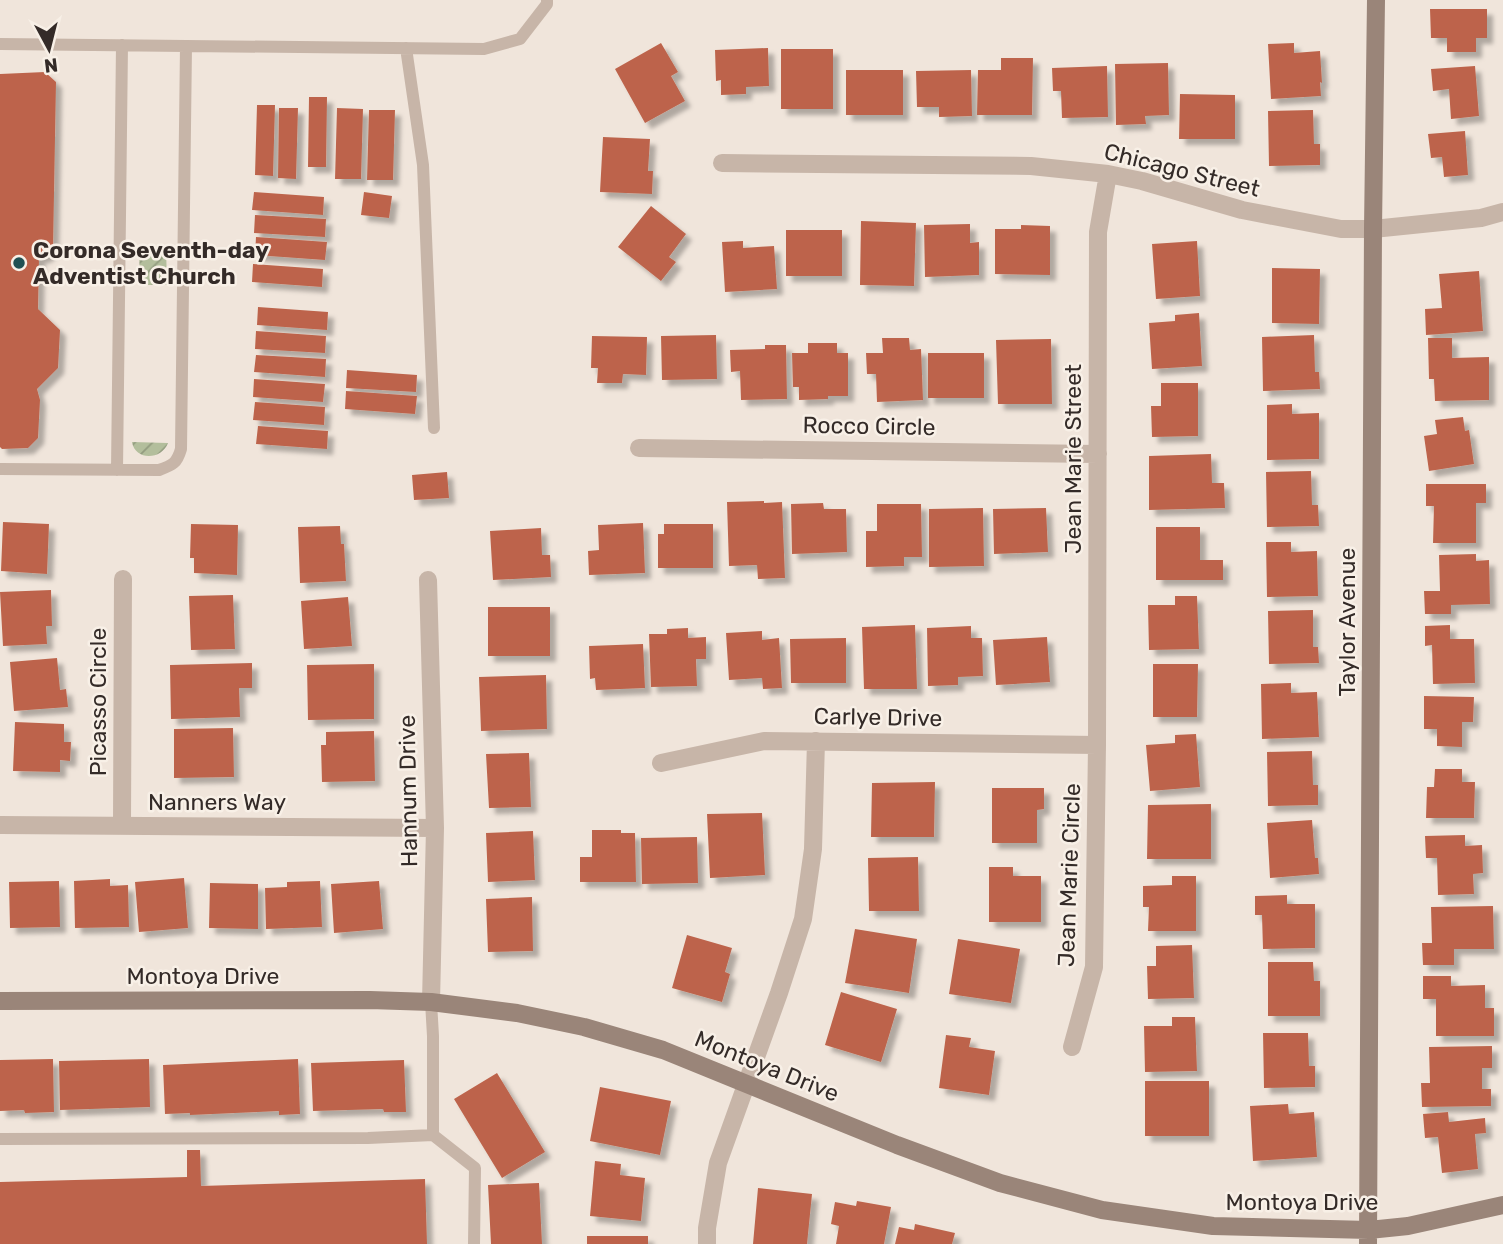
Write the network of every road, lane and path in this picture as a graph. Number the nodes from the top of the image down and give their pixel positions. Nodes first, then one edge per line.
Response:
1 (547, 0) edge
2 (1376, 0) edge
3 (0, 44) edge
4 (122, 45) junction
5 (186, 46) junction
6 (406, 48) junction
7 (722, 163) dead end
8 (1108, 174) junction
9 (1503, 212) edge
10 (1373, 229) junction
11 (434, 428) dead end
12 (639, 448) dead end
13 (1098, 454) junction
14 (0, 469) edge
15 (117, 470) junction
16 (123, 579) dead end
17 (428, 580) dead end
18 (816, 741) junction
19 (1097, 745) junction
20 (661, 764) dead end
21 (0, 825) edge
22 (122, 825) junction
23 (435, 828) junction
24 (0, 1002) edge
25 (431, 1002) junction
26 (1072, 1046) dead end
27 (746, 1083) junction
28 (433, 1135) junction
29 (0, 1139) edge
30 (1503, 1205) edge
31 (1369, 1237) edge
32 (474, 1244) edge
33 (707, 1244) edge

1 - 6 lane
2 - 10 street, Taylor Avenue
3 - 4 lane
4 - 5 lane
4 - 15 lane
5 - 6 lane
5 - 15 lane
6 - 11 lane
7 - 8 street, Chicago Street
8 - 10 street, Chicago Street
8 - 13 street, Jean Marie Street
9 - 10 street, Chicago Street
10 - 31 street, Taylor Avenue
12 - 13 street, Rocco Circle
13 - 19 street, Jean Marie Street
14 - 15 lane
16 - 22 street, Picasso Circle
17 - 23 street, Hannum Drive
18 - 19 street, Carlye Drive
18 - 20 street, Carlye Drive
18 - 27 street
19 - 26 street, Jean Marie Circle
21 - 22 street, Nanners Way
22 - 23 street, Nanners Way
23 - 25 street, Hannum Drive
24 - 25 street, Montoya Drive
25 - 27 street, Montoya Drive
25 - 28 lane
27 - 31 street, Montoya Drive
27 - 33 street
28 - 29 lane
28 - 32 lane
30 - 31 street, Montoya Drive

